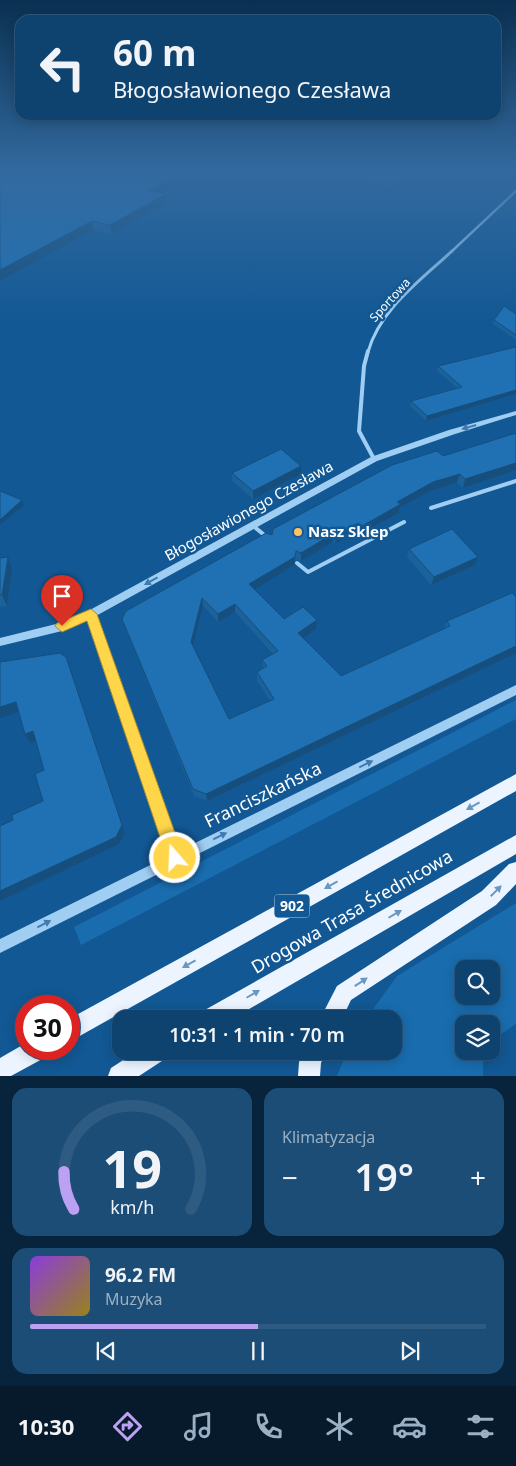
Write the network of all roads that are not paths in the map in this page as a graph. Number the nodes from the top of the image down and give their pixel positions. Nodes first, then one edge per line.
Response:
1 (483, 222) edge
2 (516, 413) edge
3 (374, 459) junction
4 (516, 481) edge
5 (431, 508) dead end
6 (404, 522) dead end
7 (252, 525) junction
8 (270, 540) edge
9 (297, 563) edge
10 (91, 614) junction
11 (0, 642) edge
12 (516, 690) edge
13 (516, 782) edge
14 (516, 844) edge
15 (175, 858) junction
16 (516, 871) edge
17 (0, 946) edge
18 (227, 1010) edge
19 (336, 1010) edge
20 (80, 1026) edge
21 (18, 1060) edge
22 (143, 1060) edge
23 (311, 1060) edge
24 (0, 1070) edge
25 (119, 1076) edge
26 (309, 1076) edge

1 - 3 street, Sportowa
2 -> 3 street, Błogosławionego Czesława
3 - 7 street, Błogosławionego Czesława
4 - 5 lane
6 - 9 lane
7 - 8 lane
7 -> 10 street, Błogosławionego Czesława
10 - 11 street, Błogosławionego Czesława
10 - 15 street
15 -> 12 street, Franciszkańska
13 -> 20 main road, Drogowa Trasa Średnicowa / 902
18 -> 14 main road, Drogowa Trasa Średnicowa
17 -> 15 street, Franciszkańska
19 -> 16 main road
21 - 24 main road
22 - 25 main road
23 - 26 main road

